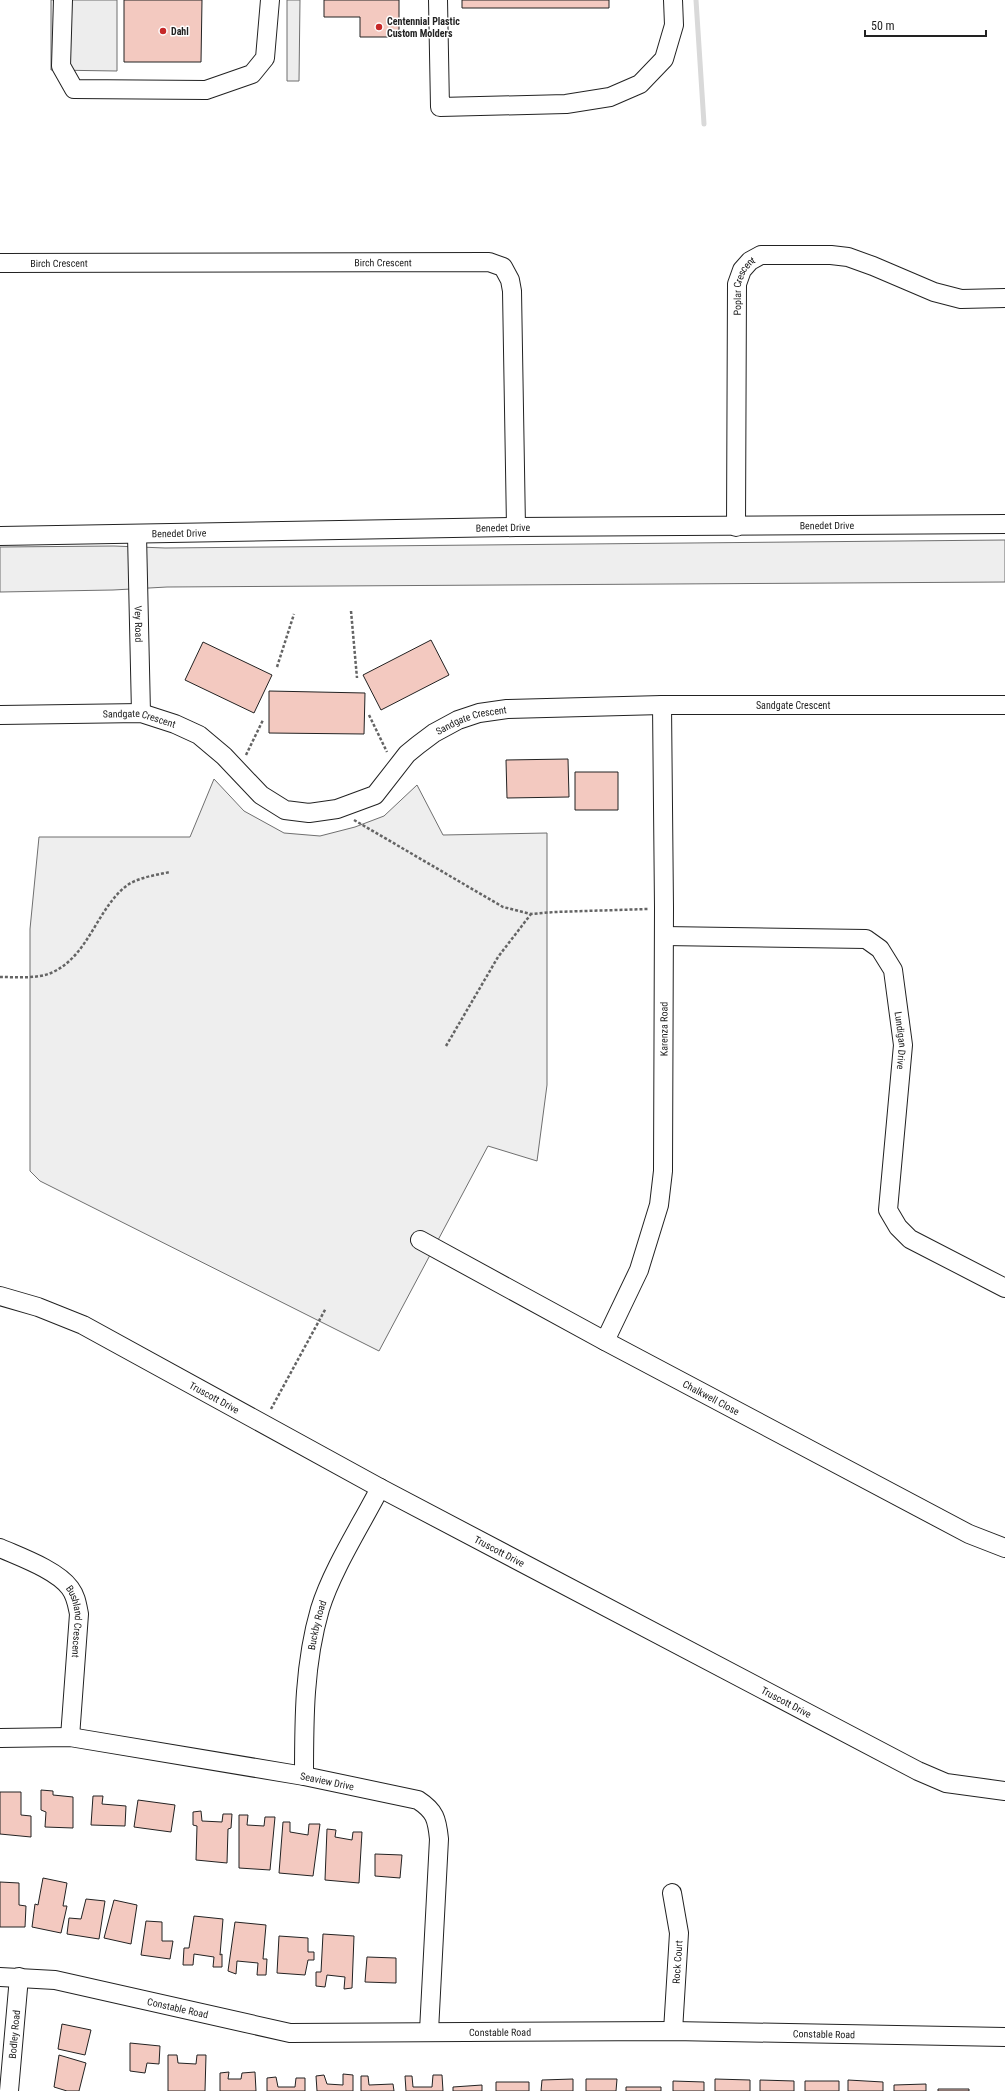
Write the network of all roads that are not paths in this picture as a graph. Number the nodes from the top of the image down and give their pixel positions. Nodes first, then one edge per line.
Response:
1 (63, 0) edge
2 (270, 0) edge
3 (438, 0) edge
4 (673, 0) edge
5 (0, 263) edge
6 (1005, 298) edge
7 (1005, 524) edge
8 (736, 526) junction
9 (516, 527) junction
10 (137, 535) junction
11 (0, 536) edge
12 (662, 705) junction
13 (1005, 705) edge
14 (142, 713) junction
15 (0, 715) edge
16 (664, 936) junction
17 (420, 1240) dead end
18 (1005, 1288) edge
19 (0, 1296) edge
20 (605, 1341) junction
21 (380, 1488) junction
22 (0, 1548) edge
23 (1005, 1548) edge
24 (70, 1737) junction
25 (0, 1738) edge
26 (304, 1776) junction
27 (1005, 1791) edge
28 (672, 1893) dead end
29 (0, 1977) edge
30 (19, 1977) junction
31 (430, 2030) junction
32 (673, 2031) junction
33 (1005, 2037) edge
34 (9, 2091) edge

1 - 2 street
3 - 4 street
5 - 9 street, Birch Crescent
6 - 8 street, Poplar Crescent
7 - 8 street, Benedet Drive
8 - 9 street, Benedet Drive
9 - 10 street, Benedet Drive
10 - 11 street, Benedet Drive
10 - 14 street, Vey Road
12 - 13 street, Sandgate Crescent
12 - 14 street, Sandgate Crescent
12 - 16 street, Karenza Road
14 - 15 street, Sandgate Crescent
16 - 18 street, Lundigan Drive
16 - 20 street, Karenza Road
17 - 20 street, Chalkwell Close
19 - 21 street, Truscott Drive
20 - 23 street, Chalkwell Close
21 - 26 street, Buckby Road
21 - 27 street, Truscott Drive
22 - 24 street, Bushland Crescent
24 - 25 street, Seaview Drive
24 - 26 street, Seaview Drive
26 - 31 street, Seaview Drive
28 - 32 street, Rock Court
29 - 30 street, Constable Road
30 - 31 street, Constable Road
30 - 34 street, Bodley Road
31 - 32 street, Constable Road
32 - 33 street, Constable Road

